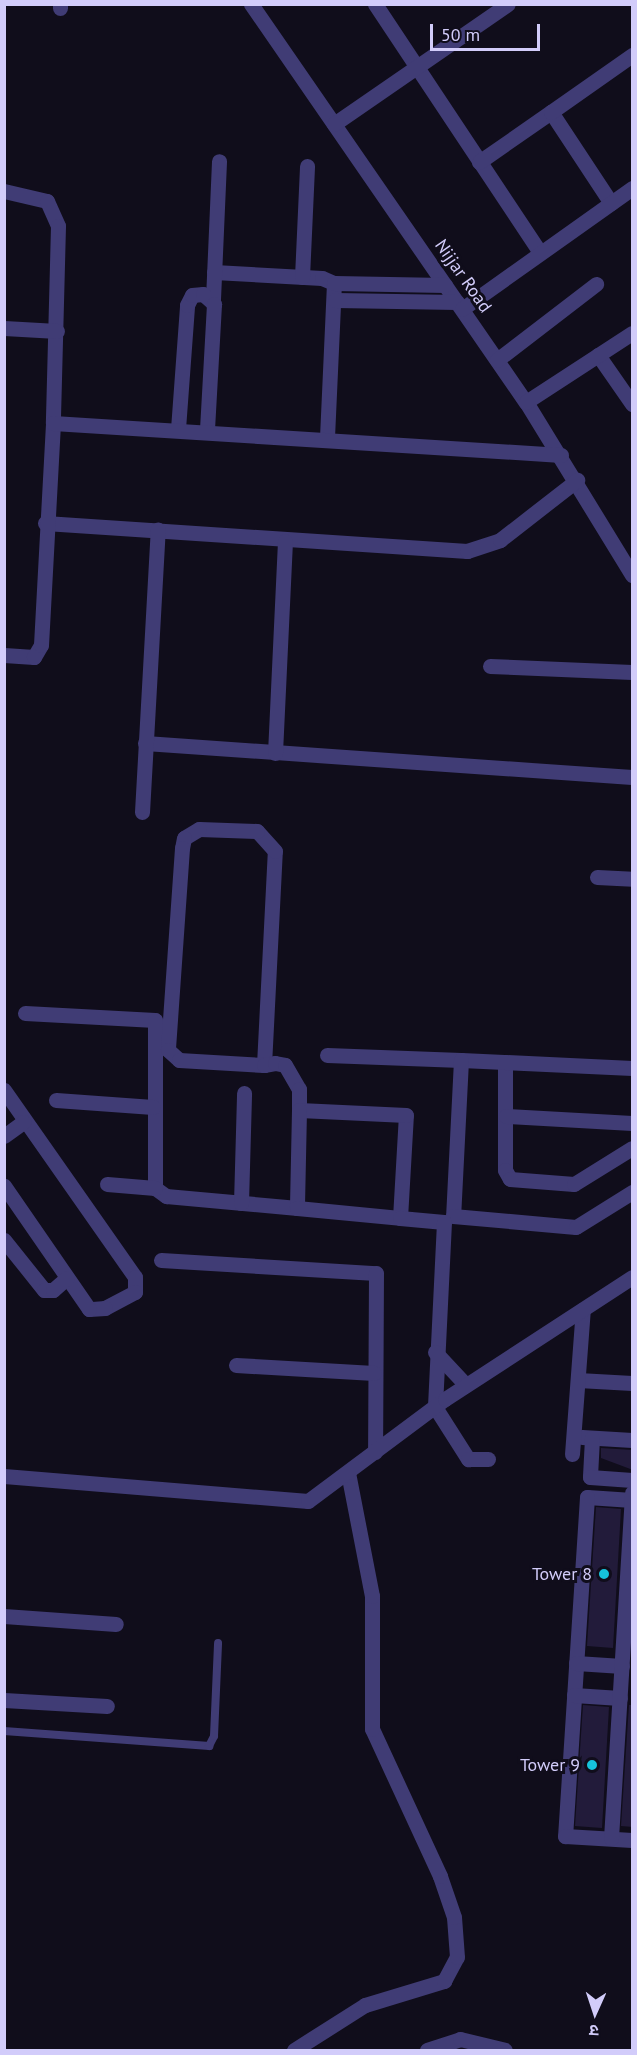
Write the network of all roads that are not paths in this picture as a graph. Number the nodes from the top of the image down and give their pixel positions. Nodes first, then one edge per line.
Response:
1 (251, 4) edge
2 (375, 4) edge
3 (508, 4) edge
4 (633, 55) edge
5 (415, 68) junction
6 (551, 112) junction
7 (334, 124) junction
8 (219, 161) dead end
9 (479, 162) junction
10 (308, 166) dead end
11 (633, 188) edge
12 (4, 191) edge
13 (611, 202) junction
14 (540, 251) junction
15 (214, 272) junction
16 (302, 277) junction
17 (334, 283) junction
18 (596, 284) dead end
19 (445, 285) junction
20 (213, 299) junction
21 (335, 300) junction
22 (460, 306) junction
23 (4, 328) edge
24 (57, 331) junction
25 (633, 333) edge
26 (598, 355) junction
27 (497, 360) junction
28 (526, 402) junction
29 (633, 404) edge
30 (53, 423) junction
31 (178, 429) junction
32 (207, 431) junction
33 (327, 440) junction
34 (561, 455) junction
35 (577, 480) junction
36 (45, 523) junction
37 (158, 529) junction
38 (285, 541) junction
39 (633, 575) edge
40 (4, 656) edge
41 (490, 666) dead end
42 (633, 672) edge
43 (146, 743) junction
44 (275, 753) junction
45 (633, 777) edge
46 (142, 812) dead end
47 (597, 877) dead end
48 (633, 879) edge
49 (25, 1013) dead end
50 (327, 1054) dead end
51 (461, 1060) junction
52 (506, 1062) junction
53 (264, 1065) junction
54 (633, 1068) edge
55 (4, 1090) edge
56 (244, 1093) dead end
57 (56, 1100) dead end
58 (153, 1107) junction
59 (299, 1110) junction
60 (506, 1116) junction
61 (23, 1122) junction
62 (633, 1123) edge
63 (4, 1136) edge
64 (633, 1148) edge
65 (107, 1184) dead end
66 (4, 1186) edge
67 (155, 1188) junction
68 (633, 1192) edge
69 (241, 1203) junction
70 (297, 1209) junction
71 (400, 1218) junction
72 (4, 1240) edge
73 (161, 1260) dead end
74 (633, 1277) edge
75 (67, 1278) junction
76 (583, 1309) junction
77 (435, 1352) junction
78 (236, 1365) dead end
79 (374, 1373) junction
80 (578, 1380) junction
81 (633, 1383) edge
82 (466, 1385) junction
83 (435, 1407) junction
84 (574, 1437) junction
85 (592, 1438) junction
86 (633, 1440) edge
87 (375, 1452) junction
88 (572, 1454) dead end
89 (488, 1459) dead end
90 (348, 1473) junction
91 (4, 1476) edge
92 (633, 1480) edge
93 (633, 1493) edge
94 (632, 1500) edge
95 (4, 1616) edge
96 (116, 1624) dead end
97 (218, 1643) dead end
98 (576, 1663) junction
99 (622, 1666) junction
100 (574, 1695) junction
101 (620, 1698) junction
102 (4, 1700) edge
103 (107, 1706) dead end
104 (4, 1731) edge
105 (611, 1838) junction
106 (633, 1840) edge
107 (294, 2050) edge
108 (427, 2050) edge
109 (505, 2050) edge

1 - 7 street, Nijjar Road
2 - 5 street
3 - 5 street
4 - 6 street
5 - 7 street
5 - 9 street
6 - 9 street
6 - 13 street
7 - 19 street, Nijjar Road
8 - 15 street
9 - 14 street
10 - 16 street
11 - 13 street
12 - 24 street
13 - 14 street
14 - 22 street
15 - 16 street
15 - 20 street
16 - 17 street
17 - 19 street
17 - 21 street
18 - 27 street
19 - 22 street, Nijjar Road
20 - 31 street
20 - 32 street
21 - 22 street
21 - 33 street
22 - 27 street, Nijjar Road
23 - 24 street
24 - 30 street
25 - 26 street
26 - 28 street
26 - 29 street
27 - 28 street, Nijjar Road
28 - 34 street, Nijjar Road
30 - 31 street
30 - 36 street
31 - 32 street
32 - 33 street
33 - 34 street
34 - 35 street, Nijjar Road
35 - 38 street
35 - 39 street, Nijjar Road
36 - 37 street
36 - 40 street
37 - 38 street
37 - 43 street
38 - 44 street
41 - 42 street
43 - 44 street
43 - 46 street
44 - 45 street
47 - 48 street
49 - 58 street
50 - 51 street
51 - 52 street
51 - 68 street
52 - 54 street
52 - 60 street
53 - 53 street
53 - 59 street
55 - 61 street
56 - 69 street
57 - 58 street
58 - 67 street
59 - 70 street
59 - 71 street
60 - 62 street
60 - 64 street
61 - 63 street
61 - 75 street
65 - 67 street
66 - 75 street
67 - 69 street
69 - 70 street
70 - 71 street
71 - 77 street
72 - 75 street
73 - 79 street
74 - 76 street
76 - 80 street
76 - 82 street
77 - 82 street
77 - 83 street
78 - 79 street
79 - 87 street
80 - 81 street
80 - 84 street
82 - 83 street
83 - 87 street
83 - 89 street
84 - 85 street
84 - 88 street
85 - 86 street
85 - 92 street
87 - 90 street
90 - 91 street
90 - 107 street
93 - 94 street
94 - 98 street
94 - 99 street
95 - 96 street
97 - 104 lane
98 - 99 street
98 - 100 street
99 - 101 street
100 - 101 street
100 - 105 street
101 - 105 street
102 - 103 street
105 - 106 street
108 - 109 street

